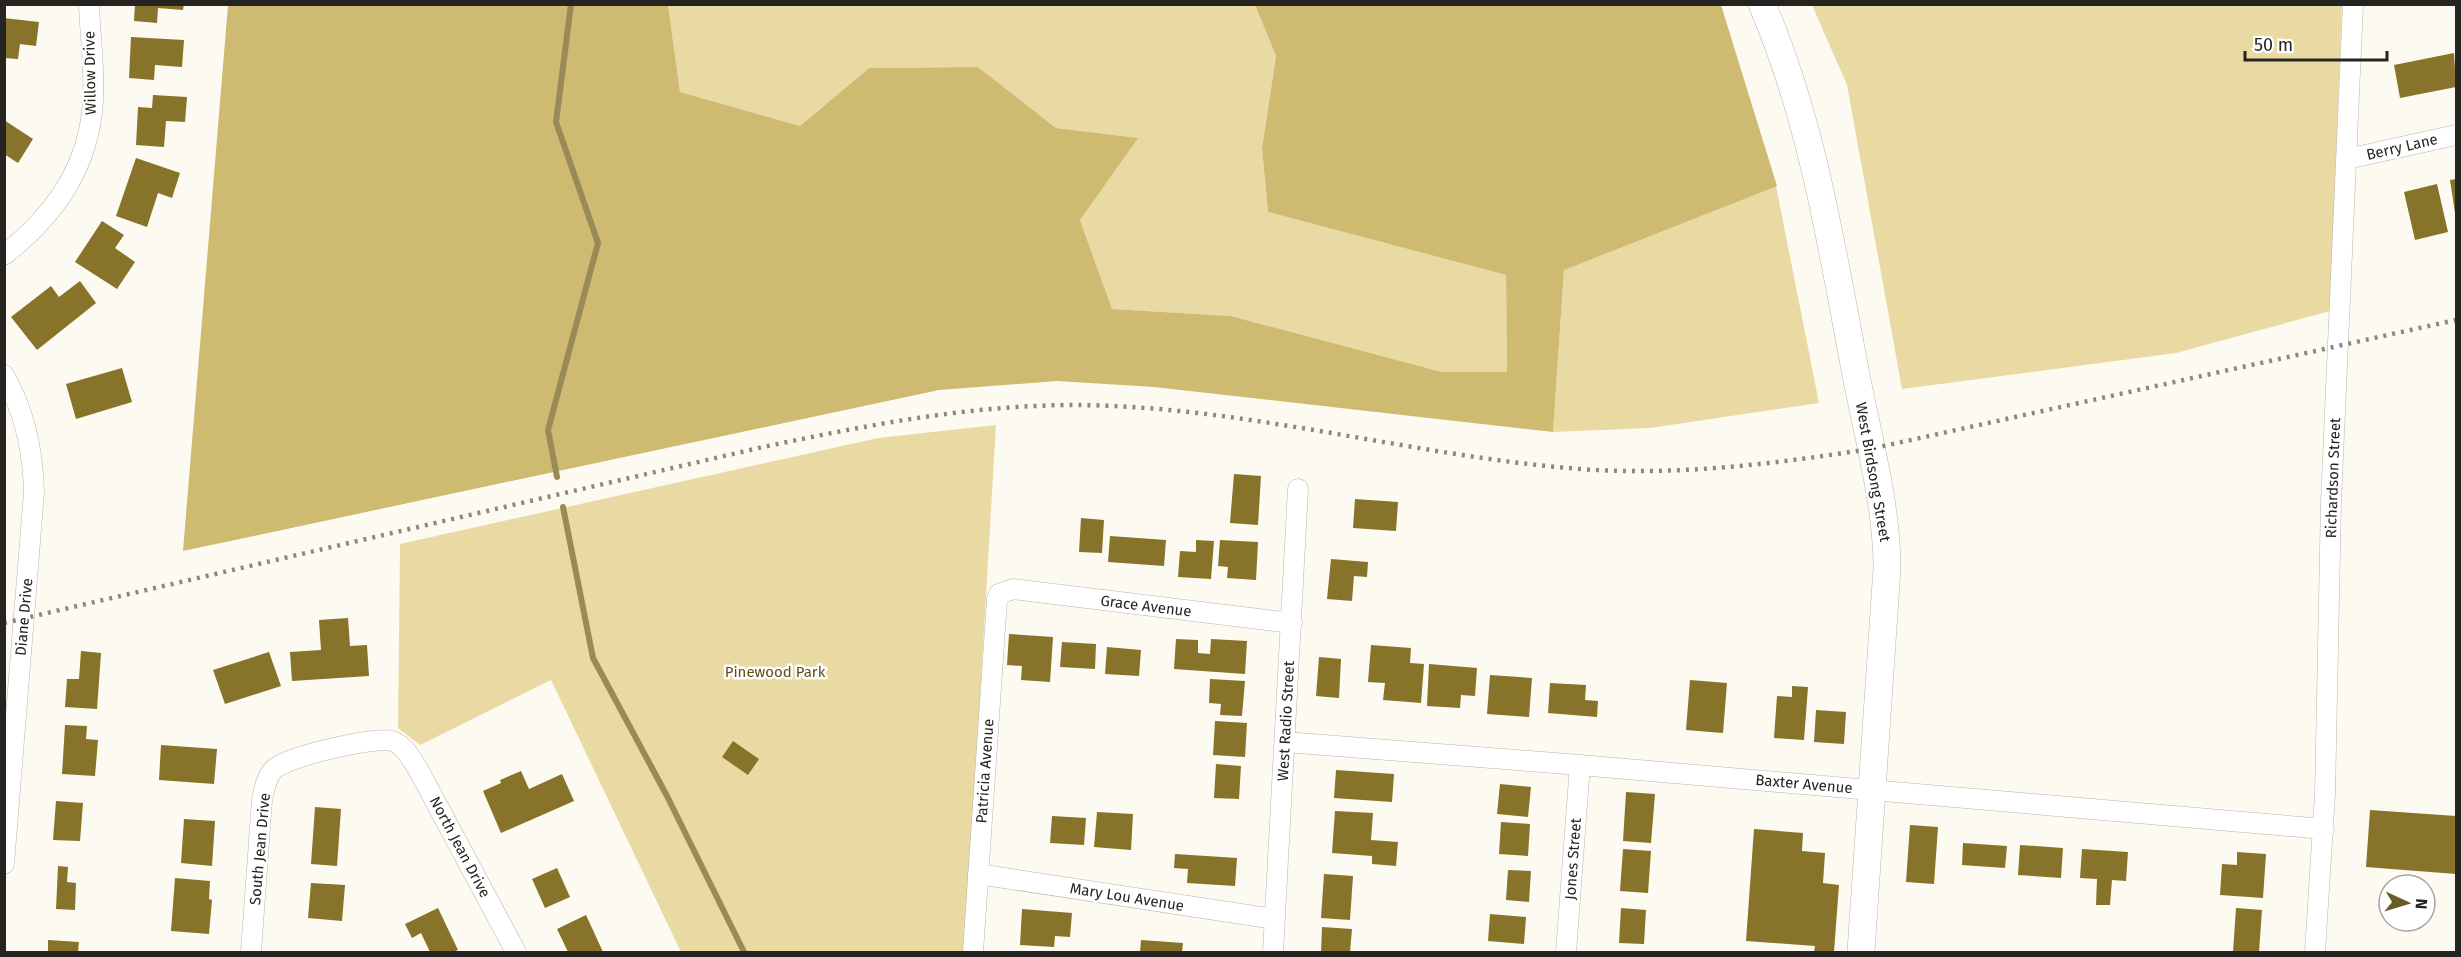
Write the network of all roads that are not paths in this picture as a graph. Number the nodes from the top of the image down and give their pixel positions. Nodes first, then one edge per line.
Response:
1 (88, 4) edge
2 (1762, 4) edge
3 (2353, 4) edge
4 (2457, 135) edge
5 (2347, 159) junction
6 (4, 255) edge
7 (4, 375) edge
8 (1298, 489) dead end
9 (1001, 592) joint
10 (1292, 623) junction
11 (1285, 742) junction
12 (398, 744) joint
13 (1580, 765) junction
14 (1871, 790) junction
15 (2324, 829) junction
16 (6, 831) edge
17 (4, 864) edge
18 (978, 874) junction
19 (1275, 919) junction
20 (251, 952) edge
21 (516, 952) edge
22 (972, 952) edge
23 (1273, 952) edge
24 (1566, 952) edge
25 (1861, 952) edge
26 (2315, 952) edge

1 - 6 street, Willow Drive
2 - 14 street, West Birdsong Street
3 - 5 street, Richardson Street
4 - 5 street, Berry Lane
5 - 15 street, Richardson Street
7 - 16 street, Diane Drive
8 - 10 street, West Radio Street
9 - 10 street, Grace Avenue
9 - 18 street, Patricia Avenue
10 - 11 street, West Radio Street
11 - 13 street, Baxter Avenue
11 - 19 street, West Radio Street
12 - 20 street, South Jean Drive
12 - 21 street, North Jean Drive
13 - 14 street, Baxter Avenue
13 - 24 street, Jones Street
14 - 15 street, Baxter Avenue
14 - 25 street, West Birdsong Street
15 - 26 street, Richardson Street
16 - 17 street, Diane Drive
18 - 19 street, Mary Lou Avenue
18 - 22 street, Patricia Avenue
19 - 23 street, West Radio Street

